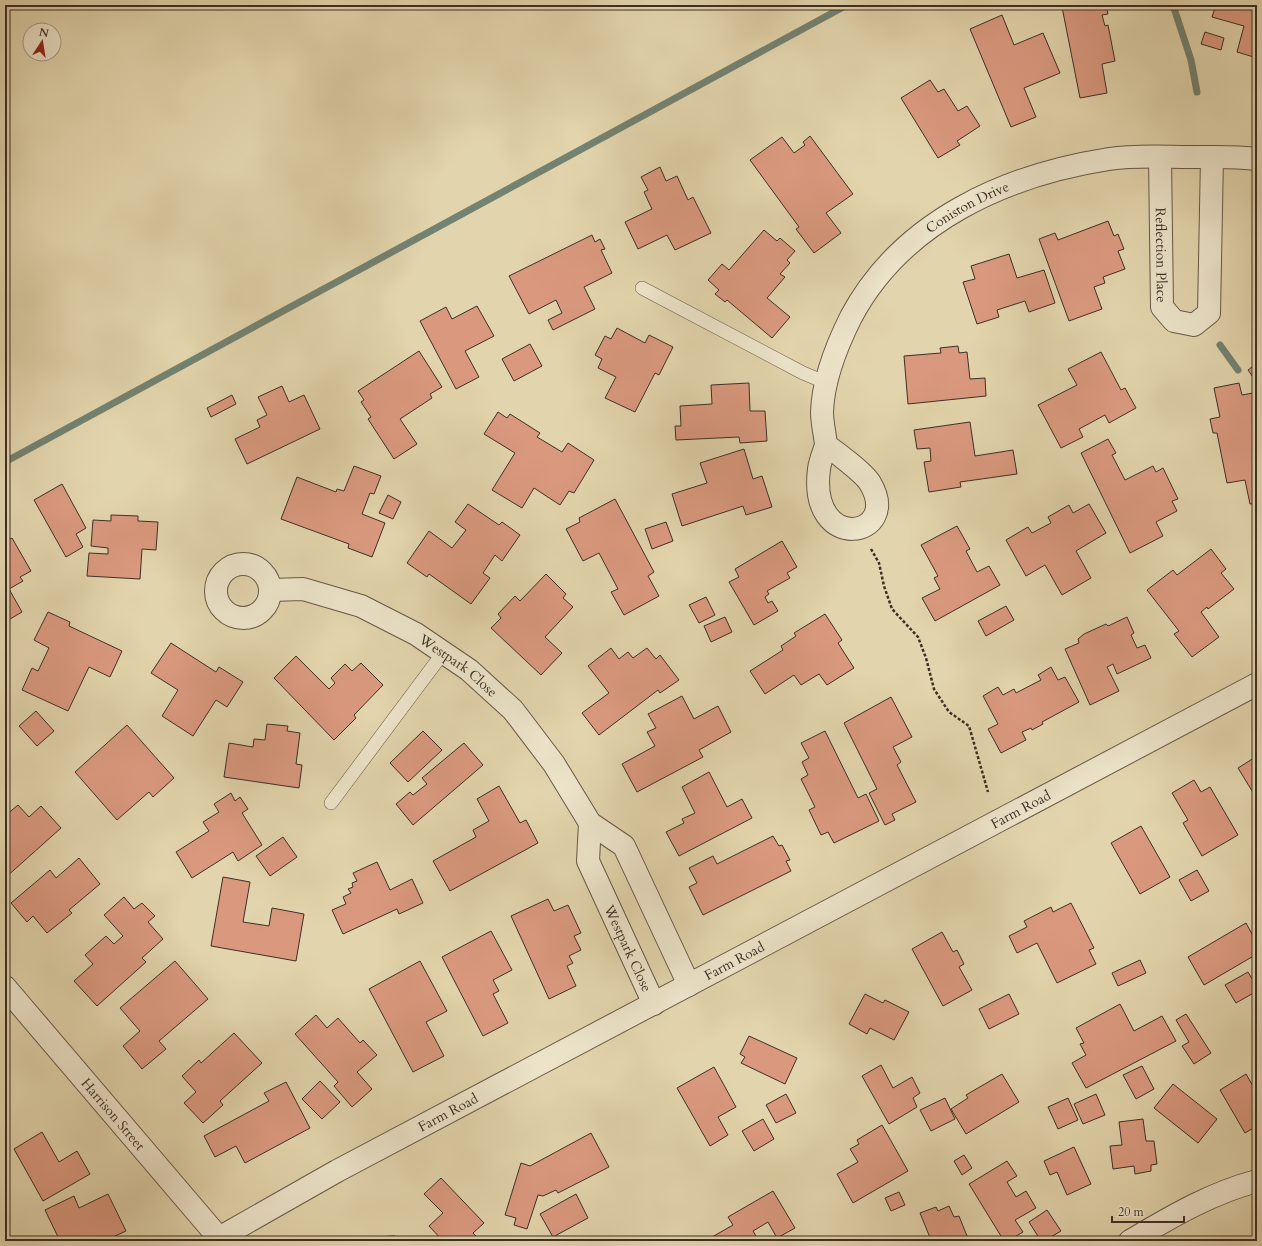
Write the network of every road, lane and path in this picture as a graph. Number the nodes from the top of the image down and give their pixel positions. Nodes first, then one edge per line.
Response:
1 (1212, 156) junction
2 (1160, 157) junction
3 (1257, 158) edge
4 (642, 288) dead end
5 (827, 382) junction
6 (826, 445) junction
7 (861, 528) junction
8 (270, 590) dead end
9 (443, 653) junction
10 (1257, 684) edge
11 (988, 792) dead end
12 (331, 803) dead end
13 (590, 823) junction
14 (689, 985) junction
15 (5, 987) edge
16 (654, 1004) junction
17 (1257, 1181) edge
18 (218, 1240) edge
19 (1130, 1241) edge

1 - 2 street, Coniston Drive
1 - 2 street, Reflection Place
1 - 3 street, Coniston Drive
2 - 5 street, Coniston Drive
4 - 5 lane
5 - 6 street, Coniston Drive
6 - 7 street
6 - 7 street, Coniston Drive
7 - 11 path
8 - 9 street, Westpark Close
9 - 12 lane
9 - 13 street, Westpark Close
10 - 14 street, Farm Road
13 - 14 street, Westpark Close
13 - 16 street, Westpark Close
14 - 16 street, Farm Road
15 - 18 street, Harrison Street
16 - 18 street, Farm Road
17 - 19 street

